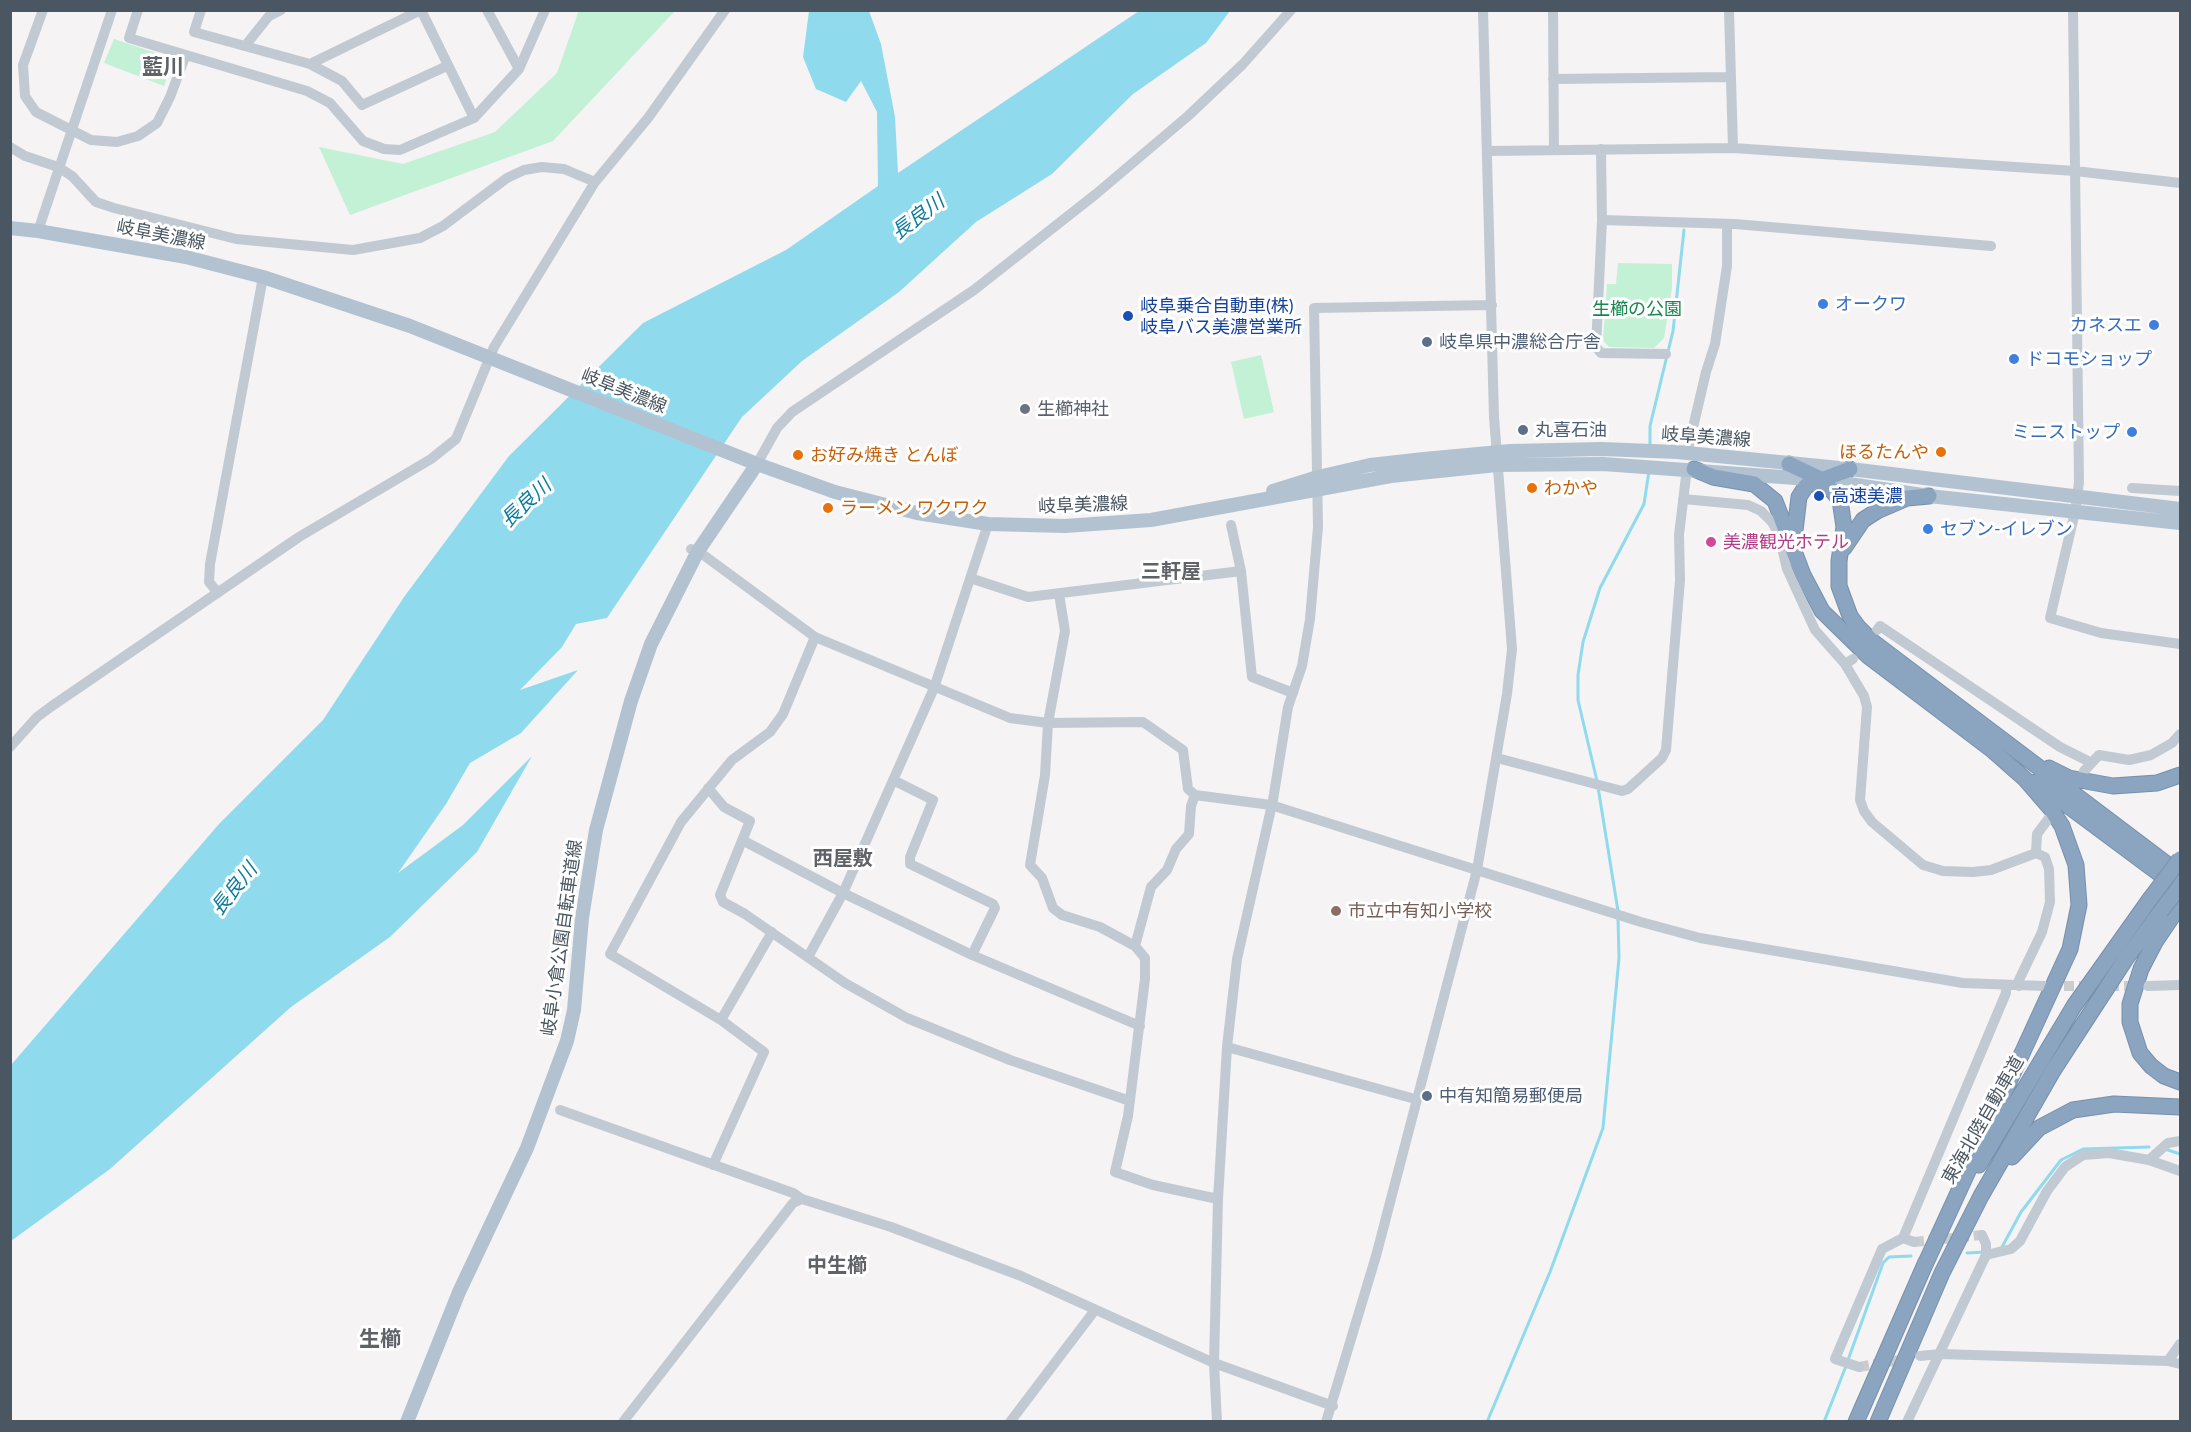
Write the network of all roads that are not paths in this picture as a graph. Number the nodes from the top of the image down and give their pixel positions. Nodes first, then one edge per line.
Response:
1 (43, 10) edge
2 (112, 10) edge
3 (138, 10) edge
4 (201, 10) edge
5 (281, 10) edge
6 (488, 10) edge
7 (545, 10) edge
8 (725, 10) edge
9 (1291, 10) edge
10 (1483, 10) edge
11 (1553, 10) edge
12 (1729, 10) edge
13 (2073, 10) edge
14 (421, 11) edge
15 (245, 46) junction
16 (185, 57) junction
17 (310, 64) junction
18 (10, 66) edge
19 (447, 66) junction
20 (519, 69) junction
21 (22, 70) junction
22 (1731, 77) junction
23 (1553, 79) junction
24 (474, 118) junction
25 (72, 131) junction
26 (10, 147) edge
27 (1733, 148) junction
28 (1601, 149) junction
29 (1554, 150) junction
30 (1488, 151) junction
31 (58, 167) junction
32 (2075, 171) junction
33 (595, 182) junction
34 (2181, 183) edge
35 (1602, 220) junction
36 (1727, 224) junction
37 (10, 228) edge
38 (38, 231) junction
39 (1991, 246) dead end
40 (263, 277) junction
41 (1492, 305) junction
42 (1666, 354) dead end
43 (489, 357) junction
44 (1687, 453) junction
45 (1497, 459) junction
46 (757, 464) junction
47 (1790, 464) junction
48 (1691, 468) junction
49 (1850, 469) junction
50 (1823, 480) junction
51 (1318, 483) junction
52 (2132, 488) dead end
53 (2181, 491) edge
54 (1929, 496) junction
55 (2077, 497) junction
56 (1683, 499) junction
57 (2181, 509) edge
58 (2075, 512) junction
59 (2181, 523) edge
60 (988, 524) junction
61 (1231, 525) dead end
62 (1795, 549) junction
63 (695, 550) junction
64 (1839, 561) junction
65 (1241, 571) junction
66 (970, 578) junction
67 (218, 593) junction
68 (1059, 594) junction
69 (1877, 630) dead end
70 (815, 637) junction
71 (2181, 644) edge
72 (934, 688) junction
73 (1293, 693) junction
74 (1048, 723) junction
75 (2181, 734) edge
76 (1997, 744) junction
77 (10, 747) edge
78 (1497, 758) junction
79 (2181, 775) edge
80 (893, 780) junction
81 (708, 788) junction
82 (1195, 795) junction
83 (1271, 805) junction
84 (2049, 818) dead end
85 (742, 840) junction
86 (2036, 854) junction
87 (2181, 859) edge
88 (1477, 870) junction
89 (2181, 874) edge
90 (2181, 888) edge
91 (843, 893) junction
92 (2171, 911) edge
93 (772, 932) junction
94 (1135, 946) junction
95 (972, 955) junction
96 (808, 957) junction
97 (2181, 985) edge
98 (2006, 986) junction
99 (2019, 986) junction
100 (2044, 986) tunnel mouth
101 (2148, 986) tunnel mouth
102 (721, 1020) junction
103 (1140, 1026) junction
104 (1227, 1047) junction
105 (2181, 1082) edge
106 (1415, 1099) junction
107 (1130, 1101) junction
108 (2181, 1107) edge
109 (560, 1110) dead end
110 (2181, 1141) edge
111 (2149, 1160) junction
112 (713, 1165) junction
113 (2181, 1171) edge
114 (802, 1199) junction
115 (1218, 1199) junction
116 (1903, 1238) junction
117 (1914, 1242) tunnel mouth
118 (1923, 1269) junction
119 (1095, 1310) junction
120 (2181, 1344) edge
121 (1913, 1354) junction
122 (1940, 1354) junction
123 (2168, 1361) junction
124 (1214, 1362) junction
125 (2181, 1364) edge
126 (1856, 1366) dead end
127 (1333, 1406) junction
128 (407, 1422) edge
129 (623, 1422) edge
130 (1010, 1422) edge
131 (1217, 1422) edge
132 (1326, 1422) edge
133 (1856, 1422) edge
134 (1878, 1422) edge
135 (1907, 1422) edge

1 - 21 street
2 - 25 street
3 - 16 street
4 - 15 street
5 - 15 street
6 - 20 street
7 - 20 street
8 - 33 street
9 - 46 street
10 - 30 street
11 - 23 street
12 - 22 street
13 - 32 street
14 - 17 street
14 - 19 street
15 - 17 street
16 - 24 street
16 - 25 street
17 - 19 street
18 - 21 street
19 - 24 street
20 - 24 street
21 - 25 street
22 - 23 street
22 - 27 street
23 - 29 street
25 - 31 street
26 - 31 street
27 - 28 street
27 - 32 street
28 - 29 street
28 - 35 street
29 - 30 street
30 - 41 street
31 - 33 street
31 - 38 street
32 - 34 street
32 - 55 street
33 - 43 street
35 - 36 street
35 - 42 street
36 - 39 street
36 - 44 street
37 - 38 main road, 岐阜美濃線
38 - 40 main road, 岐阜美濃線
40 - 43 main road, 岐阜美濃線
40 - 67 street
41 - 45 street
41 - 51 street
43 - 46 main road, 岐阜美濃線
43 - 67 street
44 - 45 main road, 岐阜美濃線
44 - 47 main road, 岐阜美濃線
45 - 48 main road, 岐阜美濃線
45 - 51 main road, 岐阜美濃線
45 - 78 street
46 - 60 main road, 岐阜美濃線
46 - 63 main road, 岐阜小倉公園自転車道線
47 - 49 main road, 岐阜美濃線
47 - 50 highway
48 - 50 main road, 岐阜美濃線
48 - 56 street
48 - 62 highway
49 - 50 highway
49 - 55 main road, 岐阜美濃線
50 - 54 main road, 岐阜美濃線
50 - 62 highway
50 - 64 highway
51 - 60 main road, 岐阜美濃線
51 - 73 street
52 - 53 street
54 - 58 main road, 岐阜美濃線
54 - 64 highway
55 - 57 main road, 岐阜美濃線
55 - 58 street
56 - 78 street
56 - 86 street
58 - 59 main road, 岐阜美濃線
58 - 71 street
60 - 66 street
61 - 65 street
62 - 76 highway
63 - 70 street
63 - 128 main road, 岐阜小倉公園自転車道線
64 - 76 highway
65 - 68 street
65 - 73 street
66 - 68 street
66 - 72 street
67 - 77 street
68 - 74 street
69 - 75 street
70 - 72 street
70 - 81 street
72 - 74 street
72 - 80 street
73 - 83 street
74 - 82 street
74 - 94 street
76 - 79 highway
76 - 89 highway
76 - 90 highway
76 - 118 highway
78 - 88 street
80 - 91 street
80 - 95 street
81 - 85 street
81 - 102 street
82 - 83 street
82 - 94 street
83 - 88 street
83 - 104 street
84 - 86 street
85 - 91 street
85 - 93 street
86 - 99 street
87 - 118 highway, 東海北陸自動車道, bridge
88 - 98 street
88 - 106 street
90 - 92 highway, 東海北陸自動車道, bridge
91 - 95 street
91 - 96 street
92 - 105 highway
92 - 121 highway, 東海北陸自動車道
93 - 96 street
93 - 102 street
94 - 103 street
95 - 103 street
96 - 107 street
97 - 101 street
98 - 99 street
98 - 116 street
99 - 100 street
102 - 112 street
103 - 107 street
104 - 106 street
104 - 115 street
106 - 127 street
107 - 115 street
108 - 121 highway
109 - 112 street
110 - 111 street
111 - 113 street
111 - 122 street
112 - 114 street
114 - 119 street
114 - 129 street
115 - 124 street
116 - 117 street
116 - 126 street
118 - 133 highway, 東海北陸自動車道
119 - 124 street
119 - 130 street
120 - 123 street
121 - 122 street
121 - 134 highway, 東海北陸自動車道
122 - 123 street
122 - 135 street
123 - 125 street
124 - 127 street
124 - 131 street
127 - 132 street

